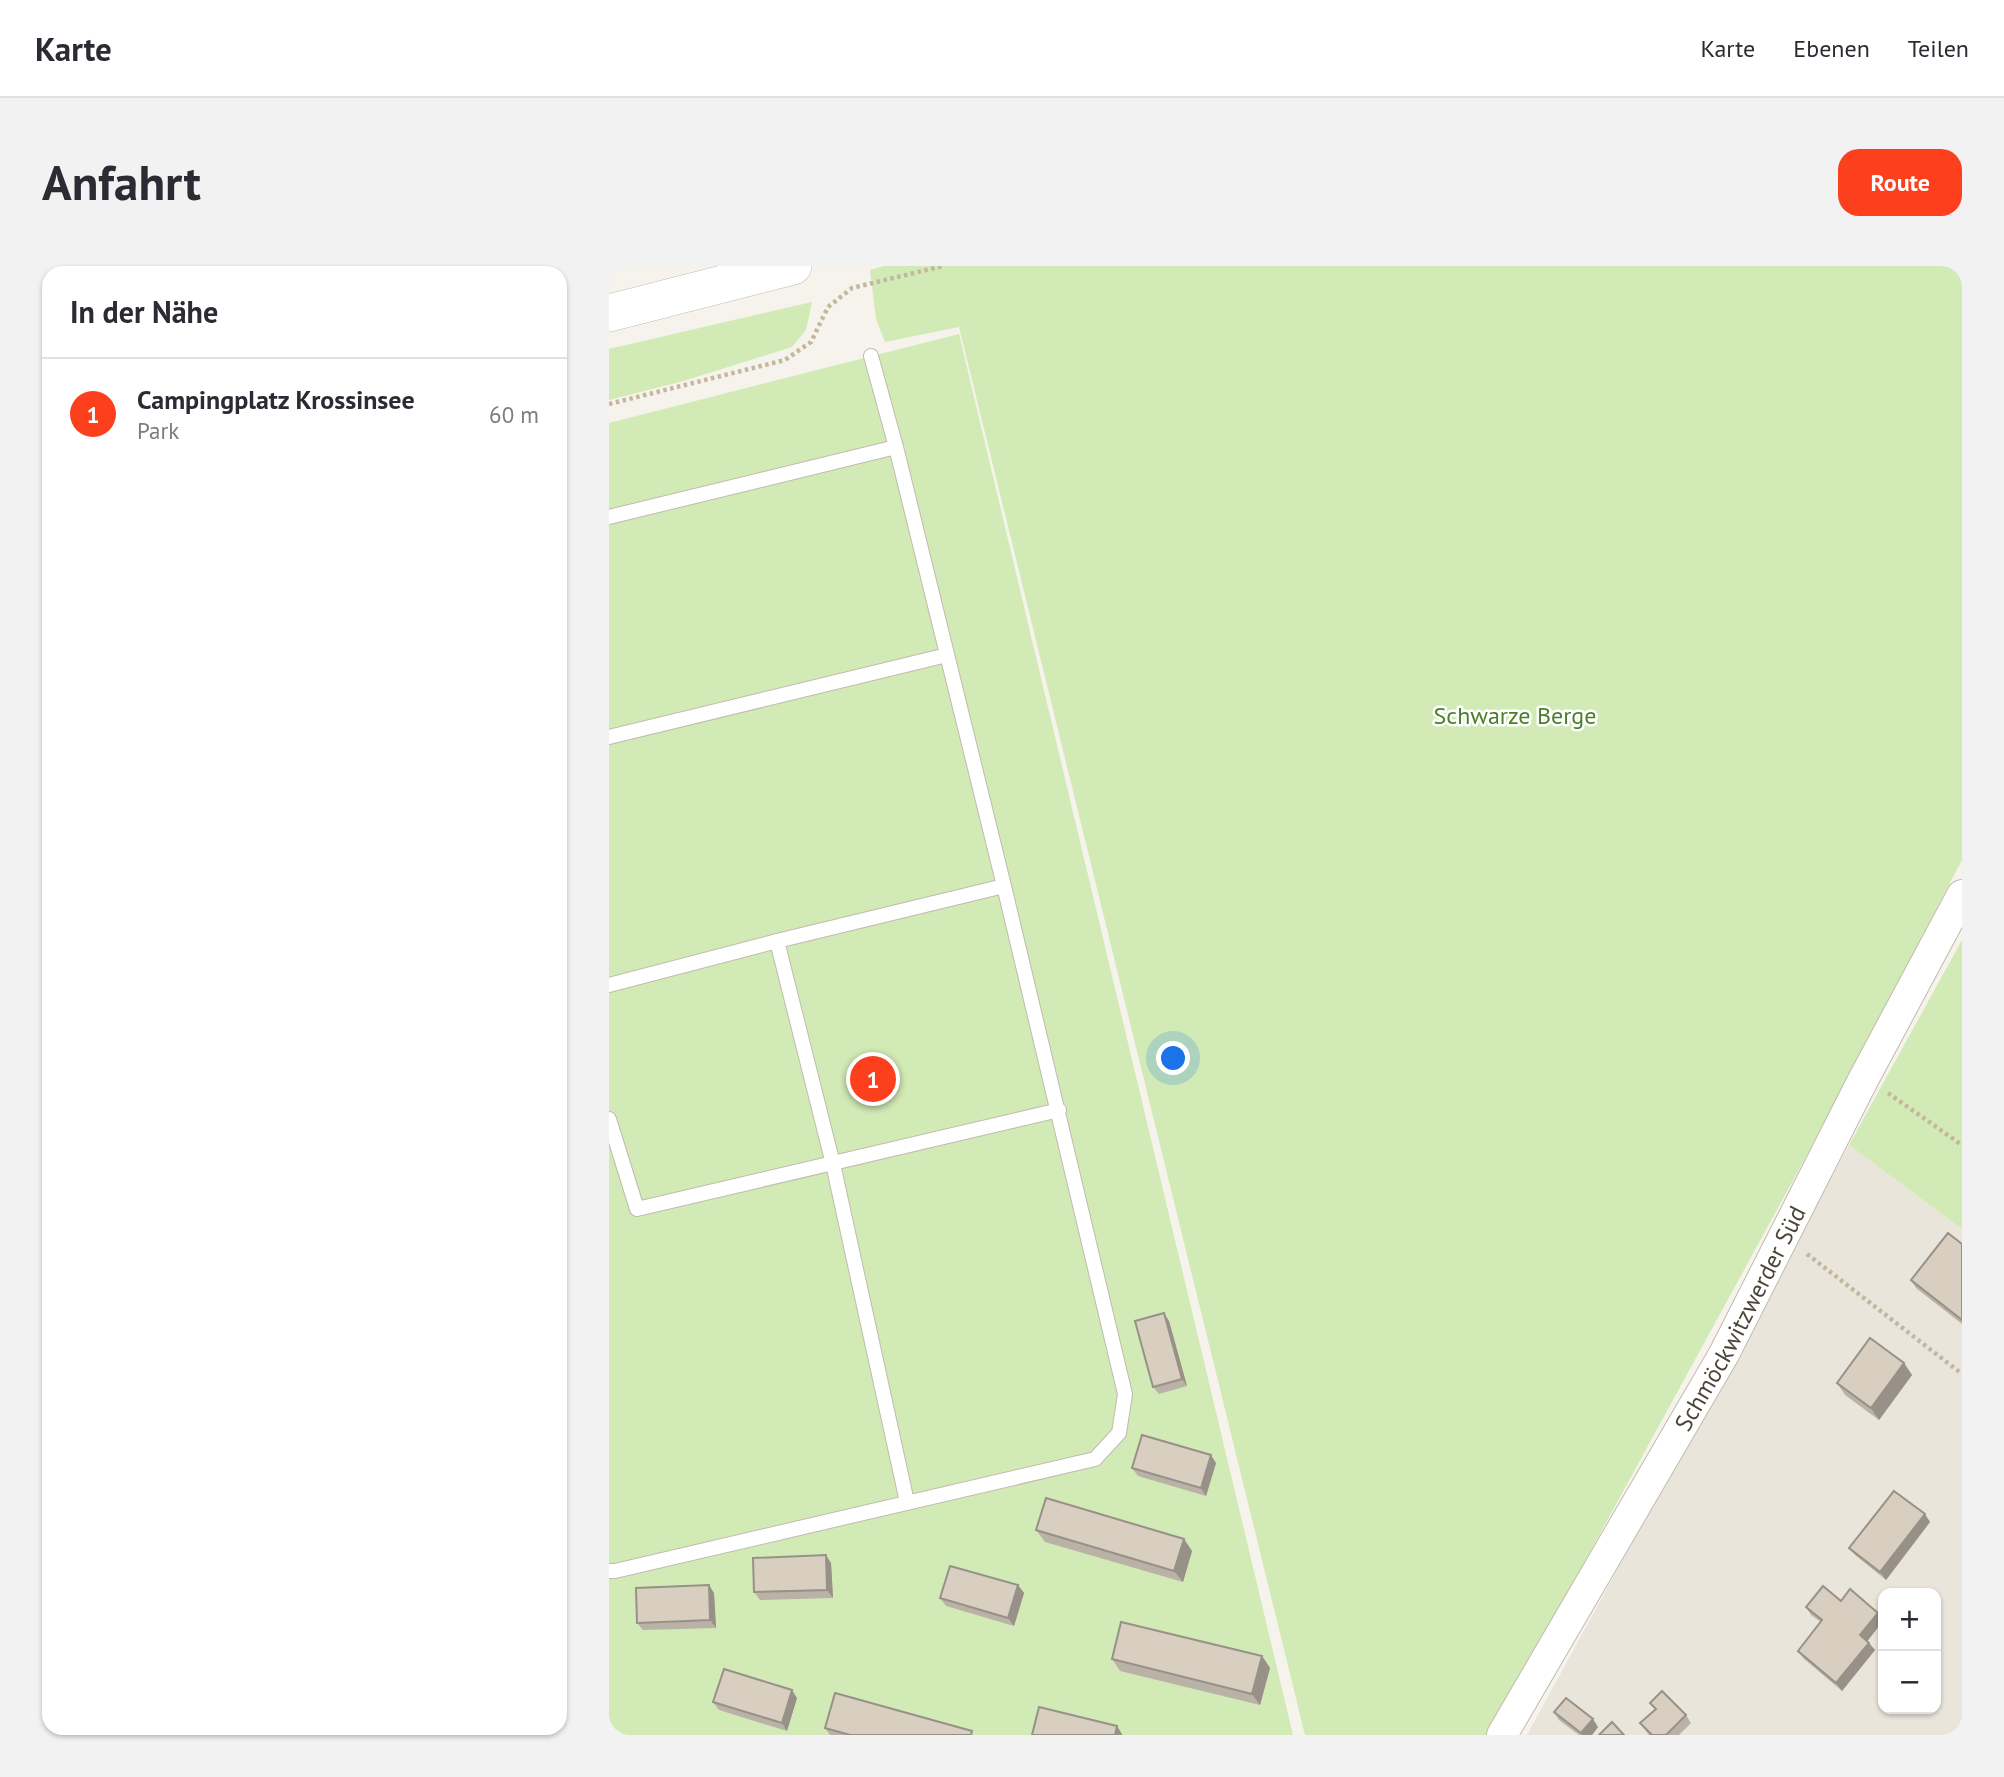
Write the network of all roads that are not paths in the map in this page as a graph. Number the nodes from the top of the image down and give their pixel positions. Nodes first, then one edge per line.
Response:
1 (793, 266) edge
2 (609, 313) edge
3 (871, 356) dead end
4 (896, 447) junction
5 (609, 517) edge
6 (947, 655) junction
7 (609, 737) edge
8 (1005, 886) junction
9 (1962, 895) edge
10 (777, 941) junction
11 (609, 985) edge
12 (1059, 1110) junction
13 (609, 1119) edge
14 (832, 1164) junction
15 (907, 1502) junction
16 (609, 1571) edge
17 (1502, 1735) edge

1 - 2 street
3 - 4 lane
4 - 5 lane
4 - 6 lane
6 - 7 lane
6 - 8 lane
8 - 10 lane
8 - 12 lane
9 - 17 street, Schmöckwitzwerder Süd
10 - 11 lane
10 - 14 lane
12 - 14 lane
12 - 15 lane
13 - 14 lane
14 - 15 lane
15 - 16 lane

